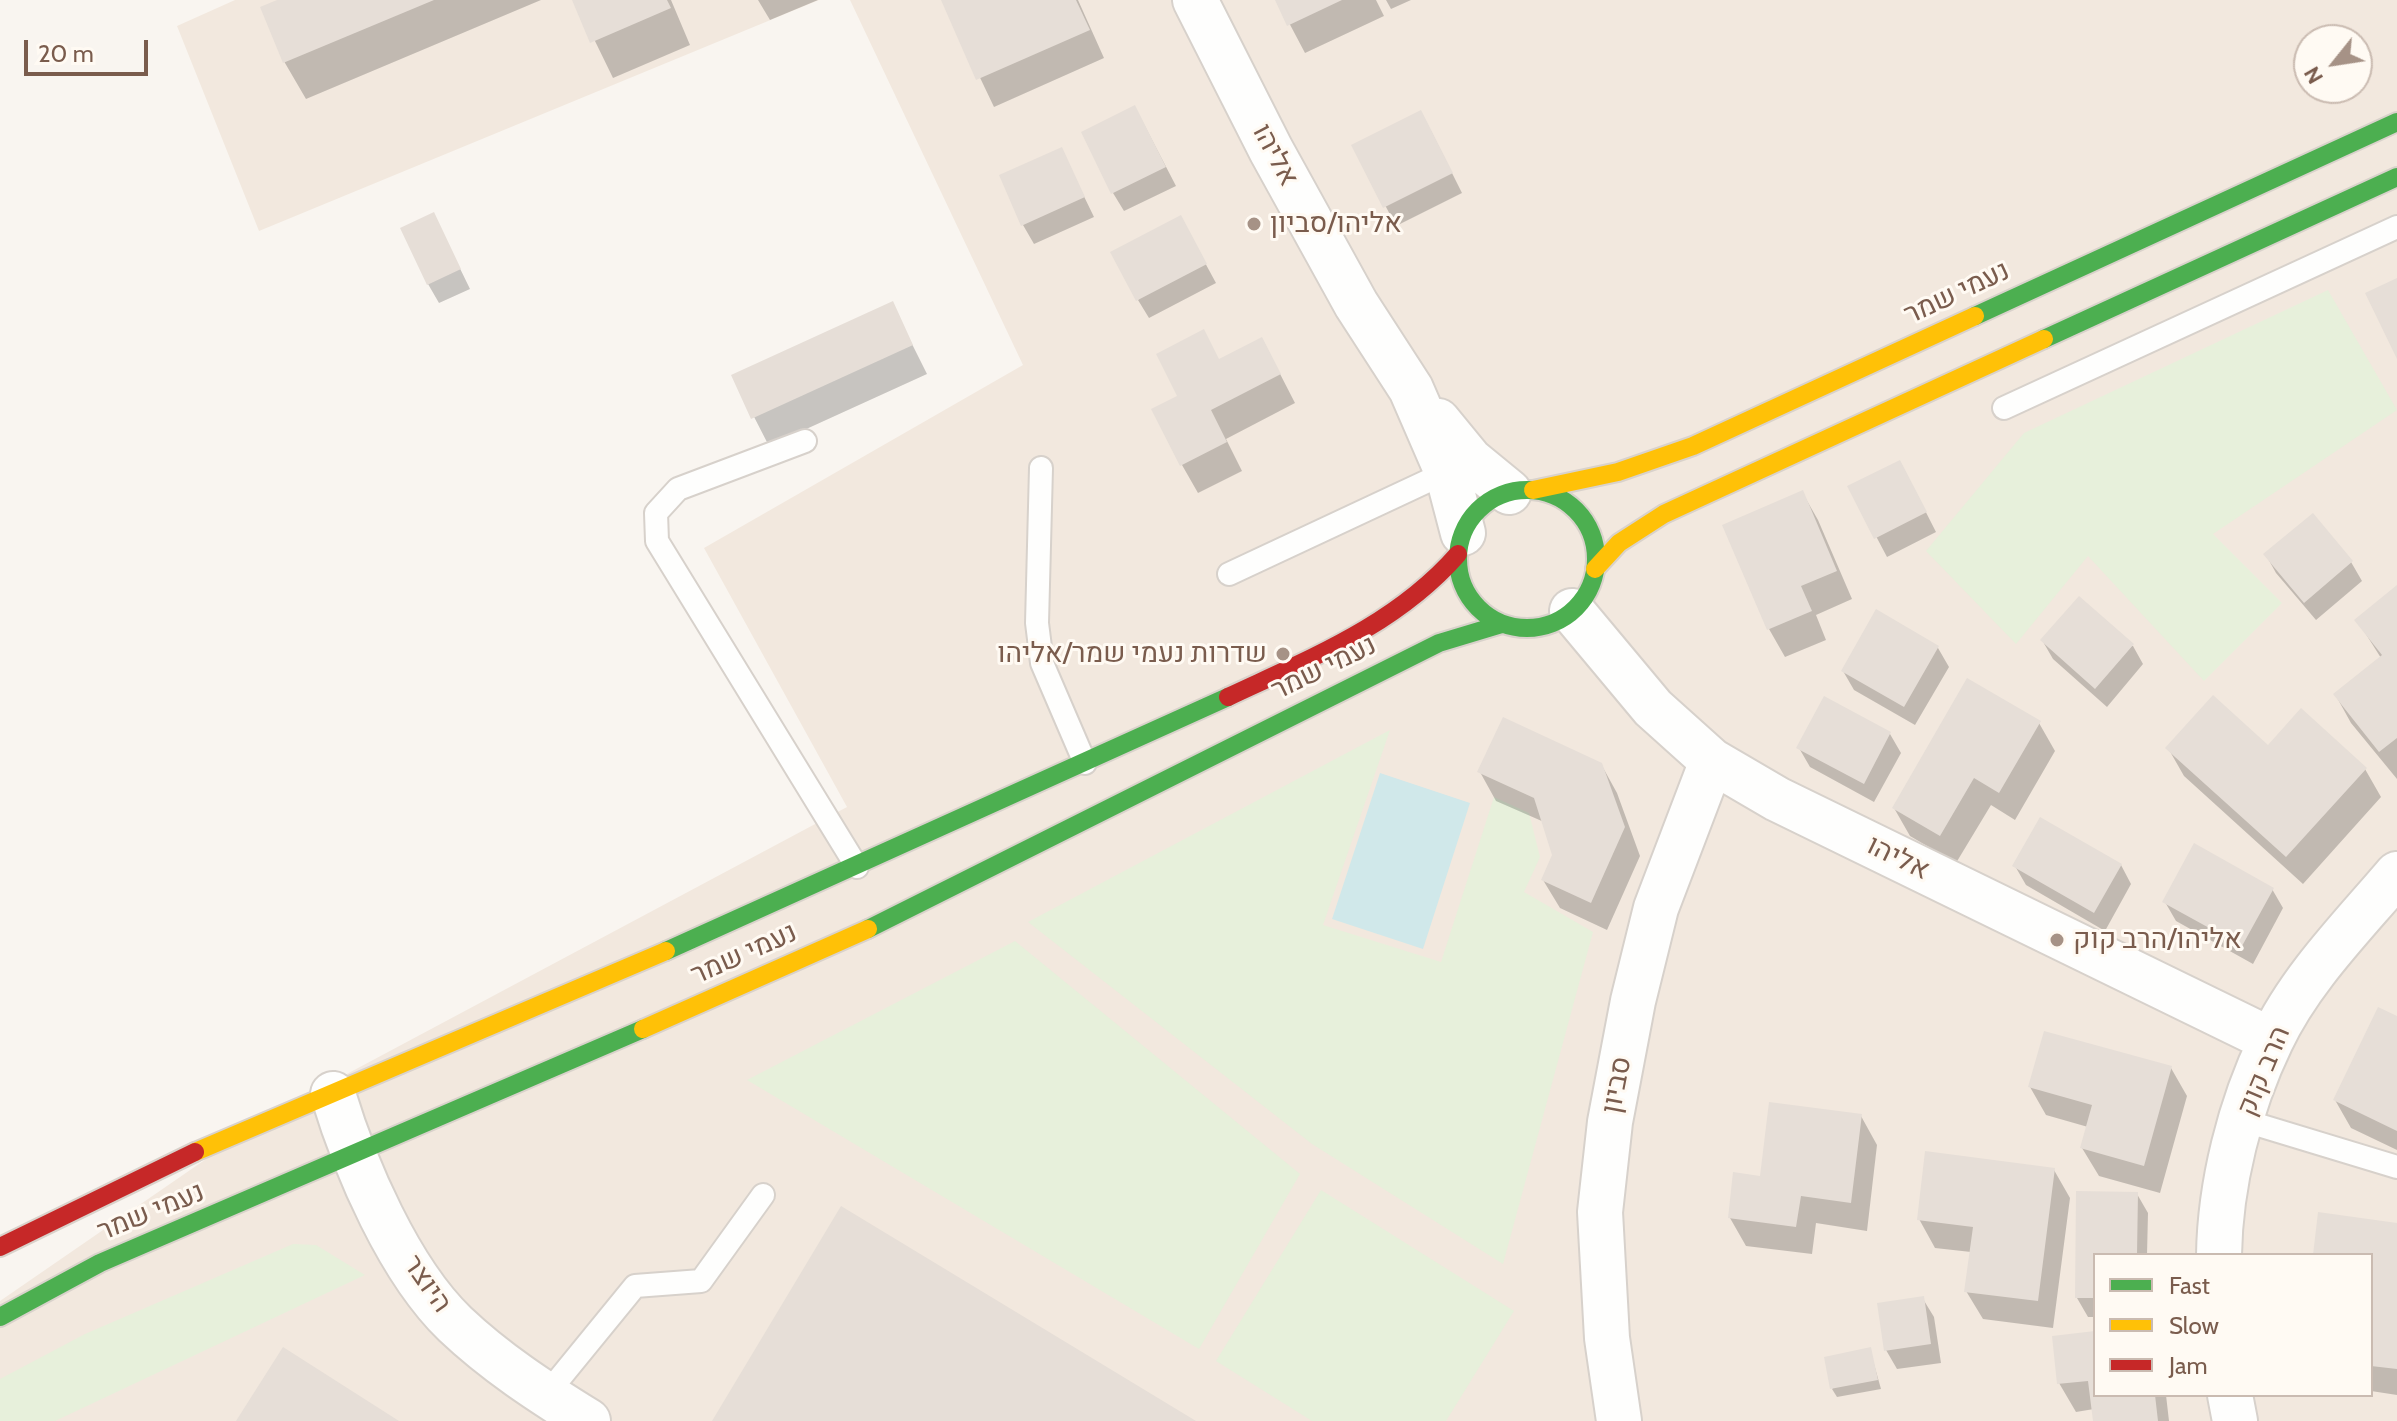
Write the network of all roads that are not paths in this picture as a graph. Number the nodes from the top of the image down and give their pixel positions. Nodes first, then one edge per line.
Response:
1 (1195, 0) edge
2 (2397, 122) edge
3 (2397, 177) edge
4 (2397, 227) edge
5 (1411, 389) junction
6 (2004, 408) dead end
7 (805, 441) dead end
8 (1041, 468) dead end
9 (1447, 472) junction
10 (1521, 491) junction
11 (1460, 544) junction
12 (1595, 569) junction
13 (1229, 574) dead end
14 (1572, 611) junction
15 (1502, 624) junction
16 (1712, 761) junction
17 (1085, 763) junction
18 (857, 867) junction
19 (2397, 874) edge
20 (2271, 1040) junction
21 (333, 1094) junction
22 (2242, 1120) junction
23 (352, 1156) junction
24 (2397, 1167) edge
25 (763, 1195) dead end
26 (0, 1247) edge
27 (2219, 1253) edge
28 (0, 1317) edge
29 (546, 1395) junction
30 (2230, 1397) edge
31 (588, 1421) edge
32 (1619, 1421) edge
33 (2235, 1421) edge

1 - 5 street, אליהו
2 - 10 street, נעמי שמר
3 - 12 street
4 - 6 lane
5 - 9 street, אליהו
5 - 10 street, אליהו
7 - 18 lane
8 - 17 lane
9 - 11 street, אליהו
9 - 13 lane
10 - 11 street
10 - 12 street
11 - 15 street
11 - 17 street, נעמי שמר
12 - 14 street
14 - 15 street
14 - 16 street, אליהו
15 - 23 street, נעמי שמר
16 - 20 street, אליהו
16 - 32 street, סביון
17 - 18 street, נעמי שמר
18 - 21 street, נעמי שמר
19 - 20 street, הרב קוק
20 - 22 street, הרב קוק
21 - 23 street, היוצר
21 - 26 street, נעמי שמר
22 - 24 lane
22 - 27 street, הרב קוק
23 - 28 street, נעמי שמר
23 - 29 street, היוצר
25 - 29 lane
29 - 31 street, היוצר
30 - 33 street

